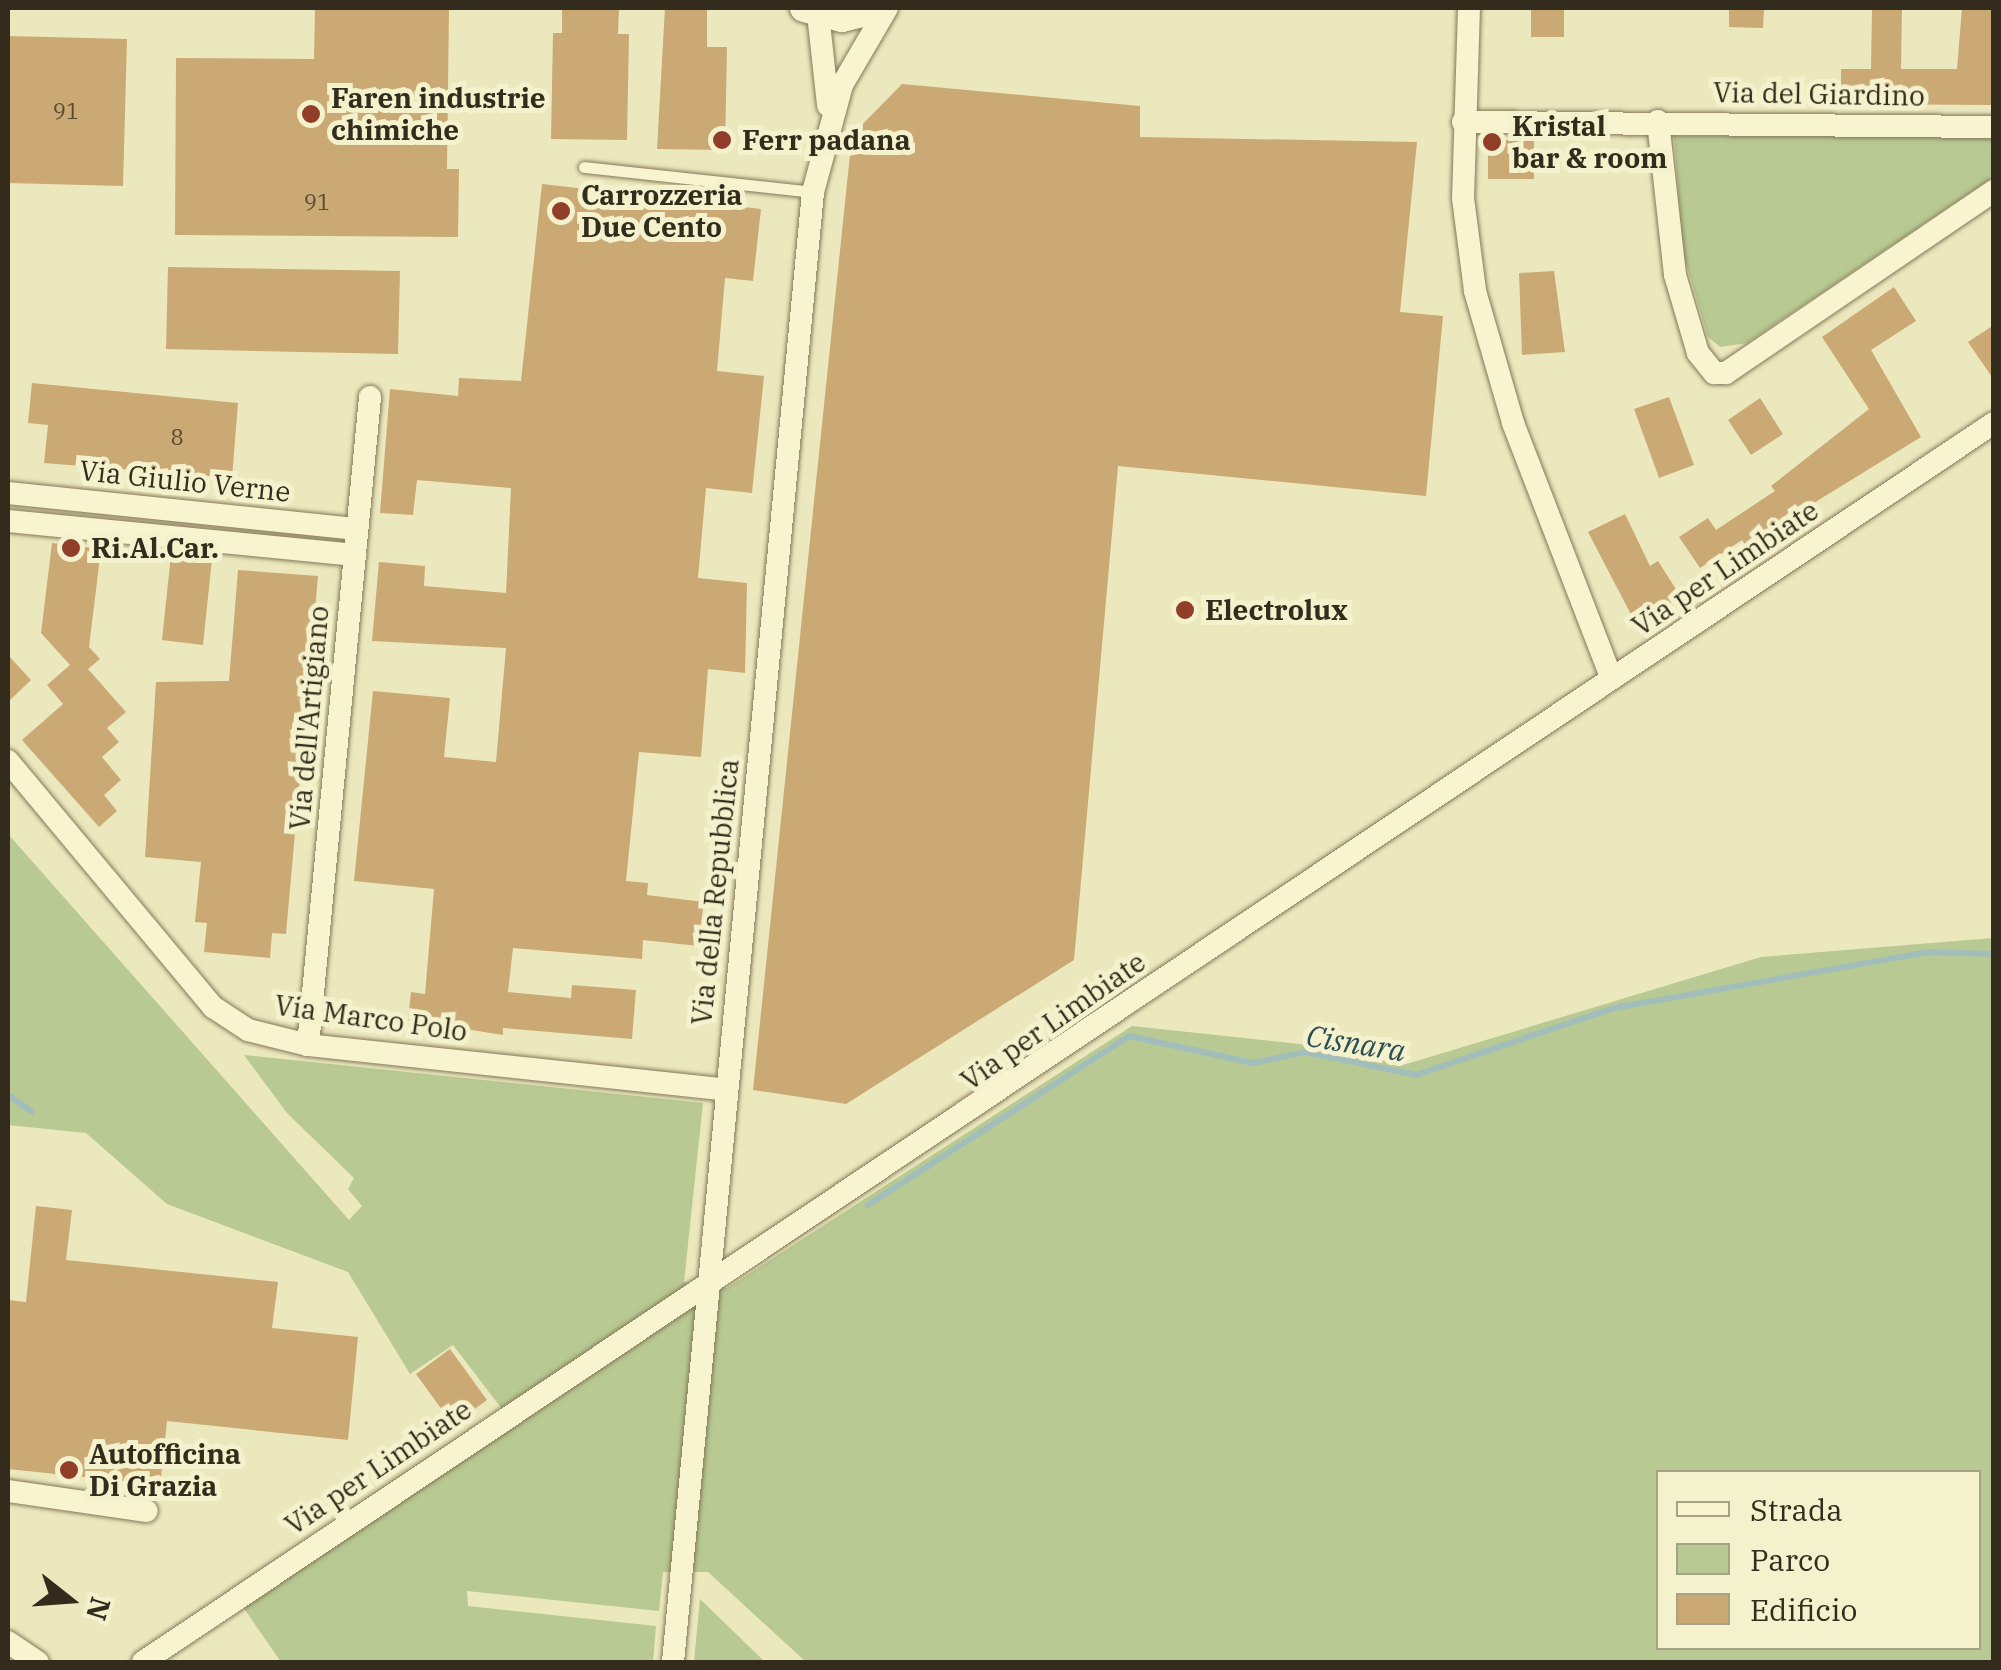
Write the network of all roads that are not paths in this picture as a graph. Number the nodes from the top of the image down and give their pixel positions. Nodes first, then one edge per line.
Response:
1 (885, 8) edge
2 (1469, 8) edge
3 (811, 11) edge
4 (1658, 121) junction
5 (1463, 122) junction
6 (1994, 126) edge
7 (828, 129) junction
8 (584, 166) dead end
9 (1994, 191) edge
10 (814, 192) junction
11 (370, 397) dead end
12 (1994, 423) edge
13 (8, 493) edge
14 (8, 521) edge
15 (357, 529) junction
16 (355, 555) junction
17 (1612, 679) junction
18 (8, 761) edge
19 (308, 1045) junction
20 (726, 1090) junction
21 (708, 1286) junction
22 (8, 1492) edge
23 (146, 1511) dead end
24 (8, 1642) edge
25 (38, 1662) edge
26 (143, 1662) edge
27 (673, 1662) edge

1 - 3 street
1 - 7 street, Via della Repubblica
2 - 5 street
3 - 7 street, Via della Repubblica
4 - 5 street, Via del Giardino
4 - 6 street, Via del Giardino
4 - 9 street
5 - 17 street
7 - 10 street, Via della Repubblica
8 - 10 lane
10 - 20 street, Via della Repubblica
11 - 15 street, Via dell'Artigiano
12 - 17 street, Via per Limbiate
13 - 15 street, Via Giulio Verne
14 - 16 street, Via Giulio Verne
15 - 16 street, Via dell'Artigiano
16 - 19 street, Via dell'Artigiano
17 - 21 street, Via per Limbiate
18 - 19 street, Via Marco Polo
19 - 20 street, Via Marco Polo
20 - 21 street, Via della Repubblica
21 - 26 street, Via per Limbiate
21 - 27 street, Via della Repubblica
22 - 23 street
24 - 25 street

